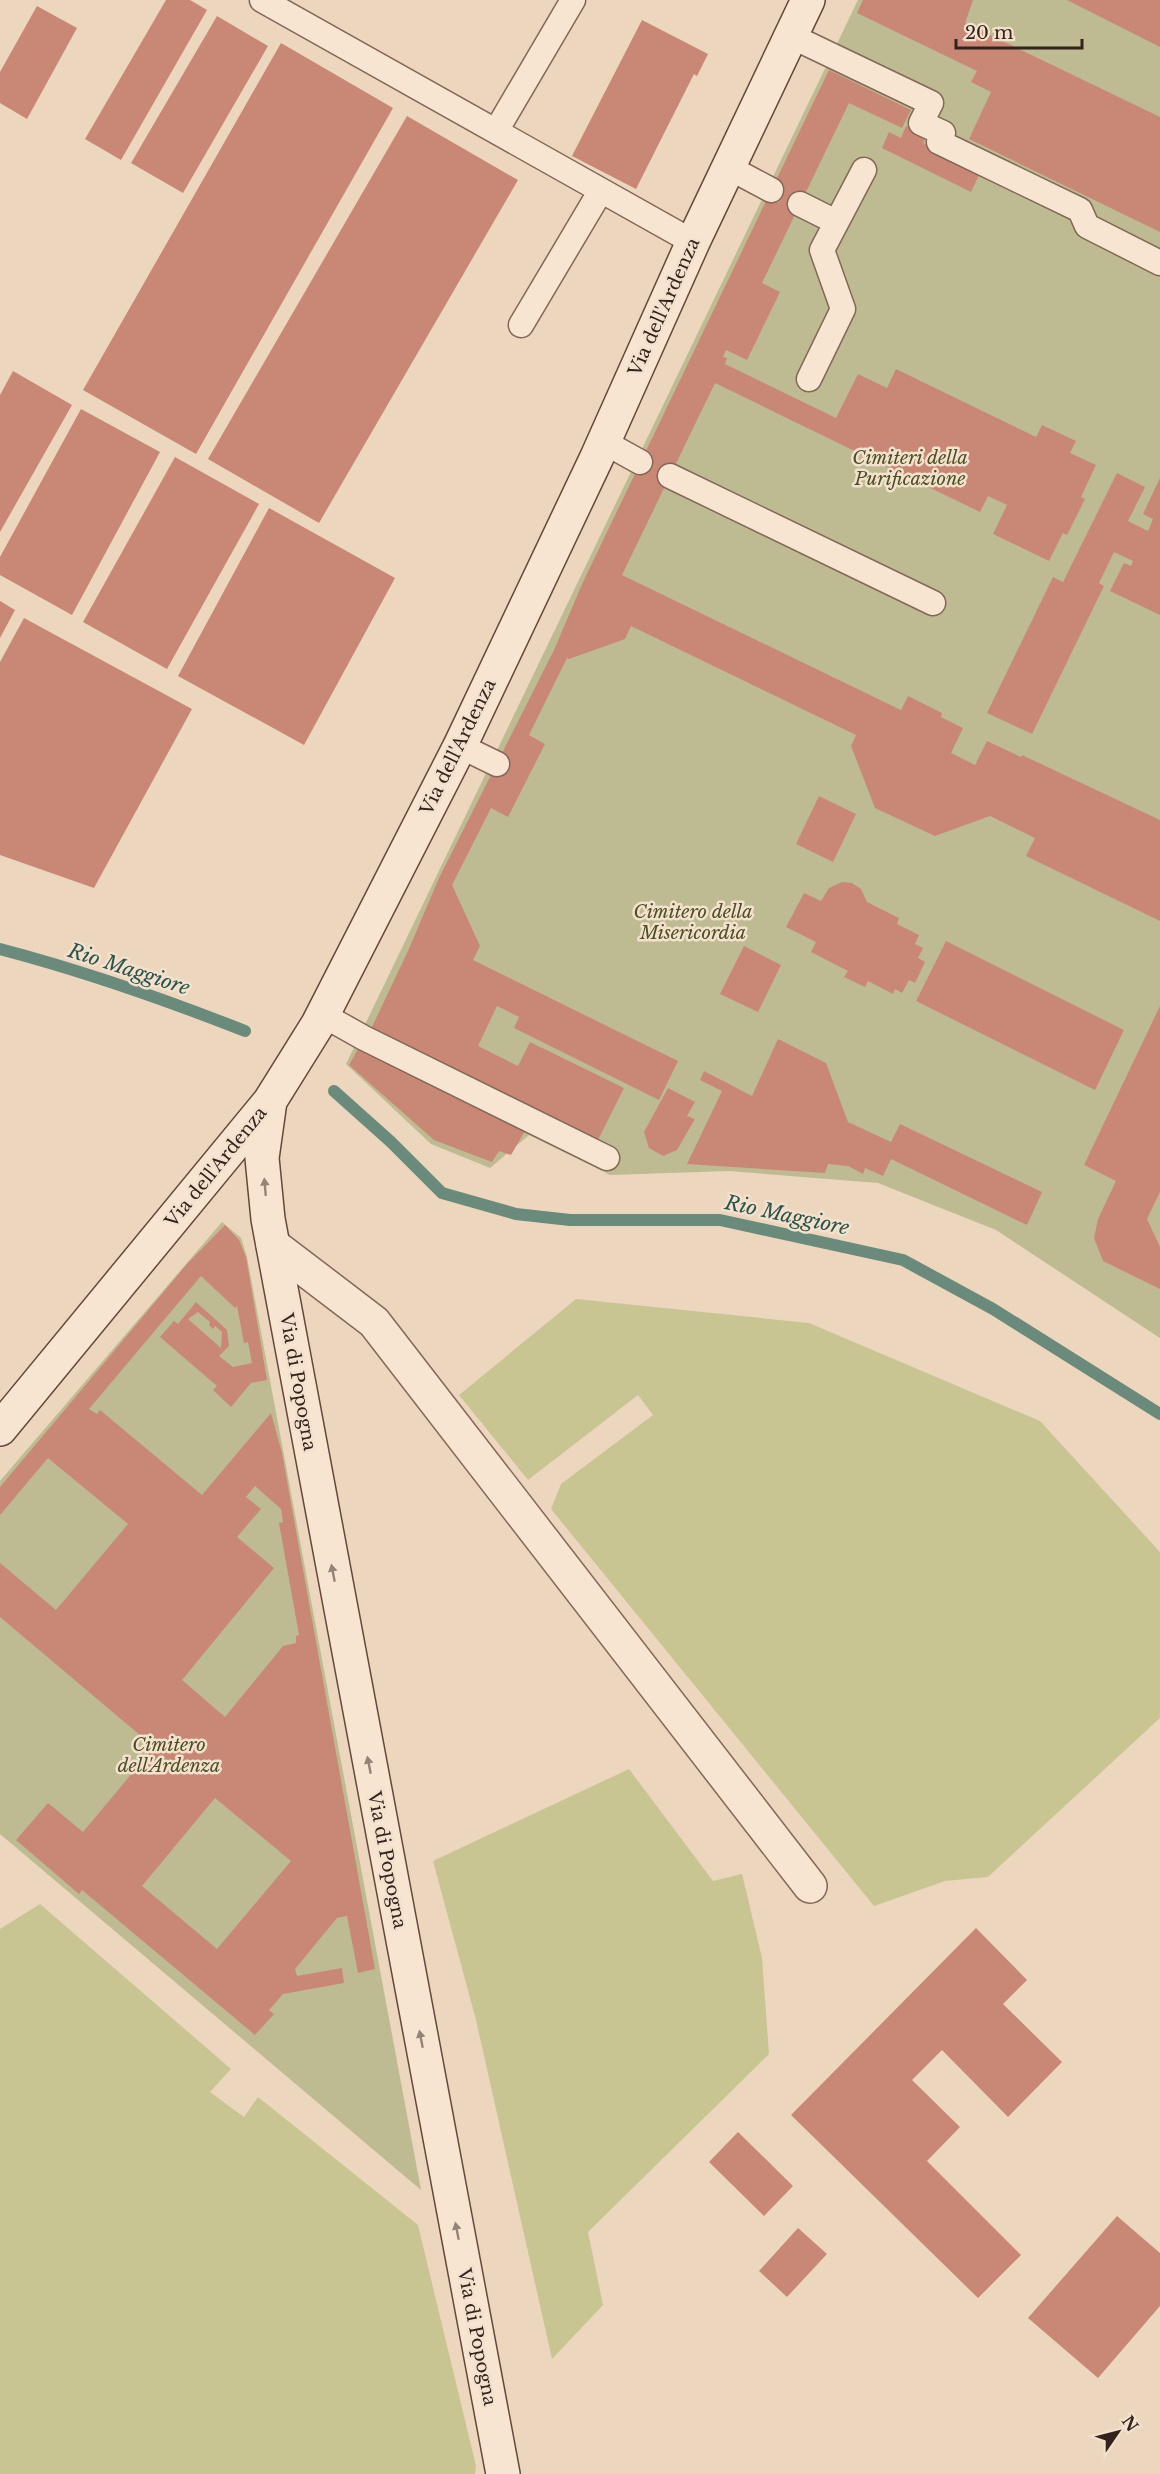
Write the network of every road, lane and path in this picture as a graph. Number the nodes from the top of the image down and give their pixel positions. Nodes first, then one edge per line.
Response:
1 (262, 0) edge
2 (573, 0) edge
3 (808, 0) edge
4 (791, 36) junction
5 (496, 131) junction
6 (728, 167) junction
7 (864, 170) dead end
8 (771, 190) dead end
9 (600, 192) junction
10 (800, 204) dead end
11 (836, 222) junction
12 (693, 242) junction
13 (1160, 263) edge
14 (520, 325) dead end
15 (809, 379) dead end
16 (604, 442) junction
17 (640, 462) dead end
18 (670, 476) dead end
19 (933, 603) dead end
20 (460, 746) junction
21 (496, 764) dead end
22 (321, 1020) junction
23 (270, 1101) junction
24 (607, 1158) dead end
25 (273, 1245) junction
26 (0, 1429) edge
27 (810, 1886) dead end
28 (503, 2474) edge

1 - 5 lane
2 - 5 lane
3 - 4 main road, Via dell'Ardenza
4 - 6 main road, Via dell'Ardenza
4 - 13 lane
5 - 9 lane
6 - 8 lane
6 - 12 main road, Via dell'Ardenza
7 - 11 lane
9 - 12 lane
9 - 14 lane
10 - 11 lane
11 - 15 lane
12 - 16 main road, Via dell'Ardenza
16 - 17 lane
16 - 20 main road, Via dell'Ardenza
18 - 19 lane
20 - 21 lane
20 - 22 main road, Via dell'Ardenza
22 - 23 main road, Via dell'Ardenza
22 - 24 lane
25 -> 23 main road, Via di Popogna
23 - 26 main road, Via dell'Ardenza
25 - 27 main road
28 -> 25 main road, Via di Popogna

